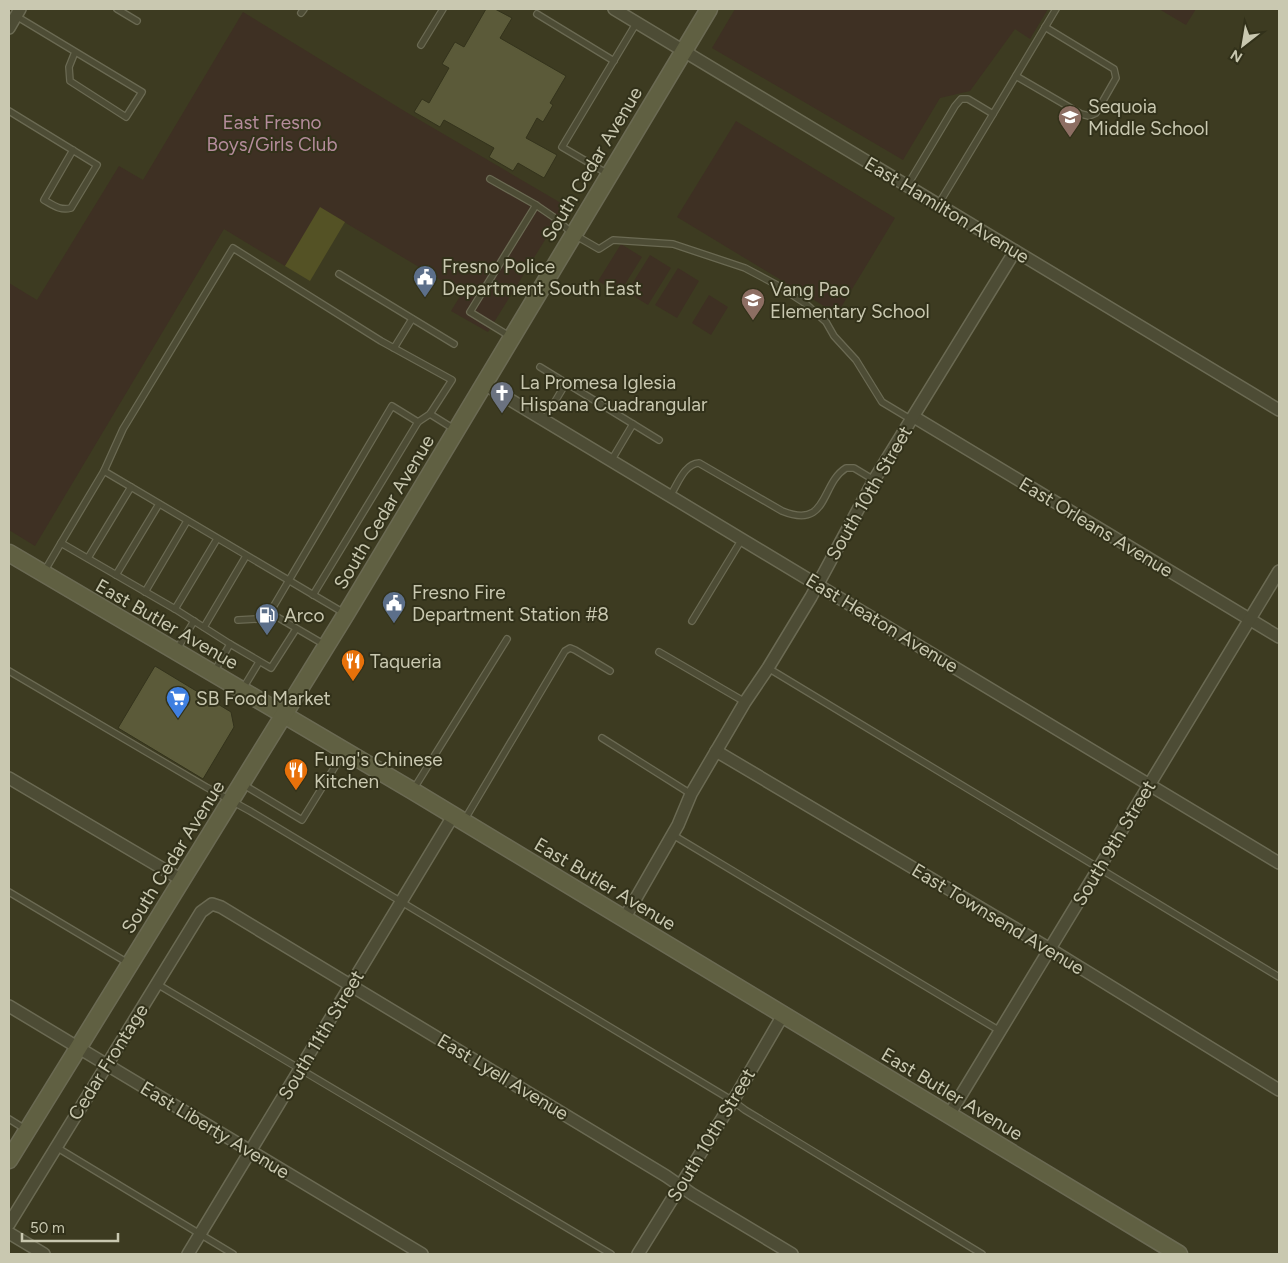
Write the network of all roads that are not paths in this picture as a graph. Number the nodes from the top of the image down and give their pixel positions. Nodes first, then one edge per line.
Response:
1 (117, 9) edge
2 (442, 9) edge
3 (614, 9) edge
4 (709, 9) edge
5 (1056, 9) edge
6 (18, 12) edge
7 (537, 14) dead end
8 (137, 21) dead end
9 (637, 22) junction
10 (1045, 27) junction
11 (9, 28) edge
12 (421, 45) dead end
13 (684, 51) junction
14 (75, 52) junction
15 (614, 61) junction
16 (1016, 76) junction
17 (9, 111) edge
18 (993, 114) junction
19 (73, 150) junction
20 (608, 174) junction
21 (490, 178) dead end
22 (907, 186) junction
23 (536, 205) junction
24 (938, 205) junction
25 (573, 234) junction
26 (1015, 251) junction
27 (338, 274) dead end
28 (412, 319) junction
29 (512, 337) junction
30 (454, 344) dead end
31 (394, 348) junction
32 (540, 367) dead end
33 (566, 383) junction
34 (484, 384) junction
35 (1279, 410) edge
36 (430, 414) junction
37 (913, 418) junction
38 (544, 420) junction
39 (418, 422) junction
40 (633, 424) junction
41 (456, 430) junction
42 (660, 440) dead end
43 (611, 461) junction
44 (104, 471) junction
45 (874, 480) junction
46 (132, 488) junction
47 (670, 496) junction
48 (159, 504) junction
49 (187, 521) junction
50 (216, 539) junction
51 (742, 539) junction
52 (61, 542) junction
53 (9, 553) edge
54 (246, 556) junction
55 (88, 558) junction
56 (1279, 571) edge
57 (43, 574) junction
58 (116, 575) junction
59 (288, 581) junction
60 (818, 584) junction
61 (145, 592) junction
62 (313, 595) junction
63 (175, 609) junction
64 (269, 614) junction
65 (346, 614) junction
66 (238, 620) dead end
67 (1250, 620) junction
68 (194, 621) junction
69 (692, 621) dead end
70 (204, 627) junction
71 (296, 629) junction
72 (1279, 636) edge
73 (507, 639) dead end
74 (230, 644) junction
75 (326, 646) junction
76 (659, 652) dead end
77 (175, 653) junction
78 (259, 662) junction
79 (768, 668) junction
80 (9, 671) edge
81 (610, 671) dead end
82 (212, 674) junction
83 (241, 690) junction
84 (745, 702) junction
85 (284, 715) junction
86 (602, 738) dead end
87 (345, 751) junction
88 (716, 751) junction
89 (9, 778) edge
90 (242, 784) junction
91 (1150, 785) junction
92 (413, 791) junction
93 (691, 794) junction
94 (232, 801) junction
95 (458, 819) junction
96 (673, 835) junction
97 (1279, 863) edge
98 (1099, 868) junction
99 (182, 880) junction
100 (9, 892) edge
101 (402, 902) junction
102 (212, 904) joint
103 (624, 919) junction
104 (1050, 949) junction
105 (129, 964) junction
106 (1279, 977) edge
107 (157, 984) junction
108 (352, 986) junction
109 (9, 1006) edge
110 (783, 1015) junction
111 (1000, 1031) junction
112 (78, 1048) junction
113 (107, 1065) junction
114 (301, 1069) junction
115 (1279, 1090) edge
116 (733, 1100) junction
117 (948, 1116) junction
118 (9, 1119) edge
119 (27, 1130) junction
120 (56, 1147) junction
121 (251, 1152) junction
122 (9, 1160) edge
123 (680, 1186) junction
124 (9, 1224) edge
125 (9, 1233) edge
126 (200, 1234) junction
127 (44, 1254) edge
128 (188, 1254) edge
129 (233, 1254) edge
130 (422, 1254) edge
131 (611, 1254) edge
132 (638, 1254) edge
133 (792, 1254) edge
134 (982, 1254) edge
135 (1178, 1254) edge

1 - 8 lane
2 - 12 lane
3 - 9 street, East Hamilton Avenue
4 - 13 main road, South Cedar Avenue
5 - 10 lane
6 - 11 street
6 - 14 lane
7 - 15 lane
9 - 13 street, East Hamilton Avenue
9 - 15 lane
10 - 16 lane
10 - 16 lane
13 - 20 main road, South Cedar Avenue
13 - 22 street, East Hamilton Avenue
14 - 14 lane
15 - 20 lane
16 - 18 lane
17 - 19 lane
18 - 22 lane
18 - 24 lane
19 - 19 lane
20 - 25 main road, South Cedar Avenue
21 - 23 lane
22 - 24 street, East Hamilton Avenue
23 - 25 lane
23 - 29 lane
24 - 26 street, East Hamilton Avenue
25 - 29 main road, South Cedar Avenue
25 - 37 lane
26 - 35 street, East Hamilton Avenue
26 - 37 street, South 10th Street
27 - 28 lane
28 - 30 lane
28 - 31 lane
29 - 34 main road, South Cedar Avenue
31 - 36 lane
31 - 44 lane
32 - 33 lane
33 - 38 lane
33 - 40 lane
34 - 38 street, East Heaton Avenue
34 - 41 main road, South Cedar Avenue
36 - 39 lane
36 - 41 lane
37 - 45 street, South 10th Street
37 - 67 street, East Orleans Avenue
38 - 43 street, East Heaton Avenue
39 - 59 lane
39 - 62 lane
40 - 42 lane
40 - 43 lane
41 - 65 main road, South Cedar Avenue
43 - 47 street, East Heaton Avenue
44 - 46 lane
44 - 52 lane
45 - 47 lane
45 - 60 street, South 10th Street
46 - 48 lane
46 - 55 lane
47 - 51 street, East Heaton Avenue
48 - 49 lane
48 - 58 lane
49 - 50 lane
49 - 61 lane
50 - 54 lane
50 - 63 lane
51 - 60 street, East Heaton Avenue
51 - 69 lane
52 - 55 lane
52 - 57 lane
53 - 57 main road, East Butler Avenue
54 - 59 lane
54 - 70 lane
55 - 58 lane
56 - 67 street, South 9th Street
57 - 77 main road, East Butler Avenue
58 - 61 lane
59 - 62 lane
59 - 64 lane
60 - 79 street, South 10th Street
60 - 91 street, East Heaton Avenue
61 - 63 lane
62 - 65 lane
63 - 68 lane
64 - 66 lane
64 - 71 lane
65 - 75 main road, South Cedar Avenue
67 - 72 street, East Orleans Avenue
67 - 91 street, South 9th Street
68 - 70 lane
68 - 77 lane
70 - 74 lane
71 - 75 lane
71 - 78 lane
73 - 92 lane
74 - 78 lane
74 - 82 lane
75 - 85 main road, South Cedar Avenue
76 - 84 lane
77 - 82 main road, East Butler Avenue
78 - 83 lane
79 - 84 street, South 10th Street
79 - 98 lane
80 - 94 lane
81 - 95 lane
82 - 83 main road, East Butler Avenue
83 - 85 main road, East Butler Avenue
84 - 88 street, South 10th Street
85 - 87 main road, East Butler Avenue
85 - 90 main road, South Cedar Avenue
86 - 93 lane
87 - 90 lane
87 - 92 main road, East Butler Avenue
88 - 93 street, South 10th Street
88 - 104 street, East Townsend Avenue
89 - 99 street
90 - 94 main road, South Cedar Avenue
91 - 97 street, East Heaton Avenue
91 - 98 street, South 9th Street
92 - 95 main road, East Butler Avenue
93 - 96 street, South 10th Street
94 - 99 main road, South Cedar Avenue
94 - 101 lane
95 - 101 street, South 11th Street
95 - 103 main road, East Butler Avenue
96 - 103 street, South 10th Street
96 - 111 lane
98 - 104 street, South 9th Street
98 - 106 lane
99 - 105 main road, South Cedar Avenue
100 - 105 lane
101 - 108 street, South 11th Street
101 - 116 lane
102 - 107 street, Cedar Frontage
102 - 108 street, East Lyell Avenue
103 - 110 main road, East Butler Avenue
104 - 111 street, South 9th Street
104 - 115 street, East Townsend Avenue
105 - 112 main road, South Cedar Avenue
107 - 113 street, Cedar Frontage
107 - 114 lane
108 - 114 street, South 11th Street
108 - 123 street, East Lyell Avenue
109 - 112 street, East Liberty Avenue
110 - 116 street, South 10th Street
110 - 117 main road, East Butler Avenue
111 - 117 street, South 9th Street
112 - 113 street, East Liberty Avenue
112 - 119 main road, South Cedar Avenue
113 - 120 street, Cedar Frontage
113 - 121 street, East Liberty Avenue
114 - 121 street, South 11th Street
114 - 131 lane
116 - 123 street, South 10th Street
116 - 134 lane
117 - 135 main road, East Butler Avenue
118 - 119 lane
119 - 122 main road, South Cedar Avenue
120 - 124 street, Cedar Frontage
120 - 126 lane
121 - 126 street, South 11th Street
121 - 130 street, East Liberty Avenue
123 - 132 street, South 10th Street
123 - 133 street, East Lyell Avenue
125 - 127 street
126 - 128 street, South 11th Street
126 - 129 lane

